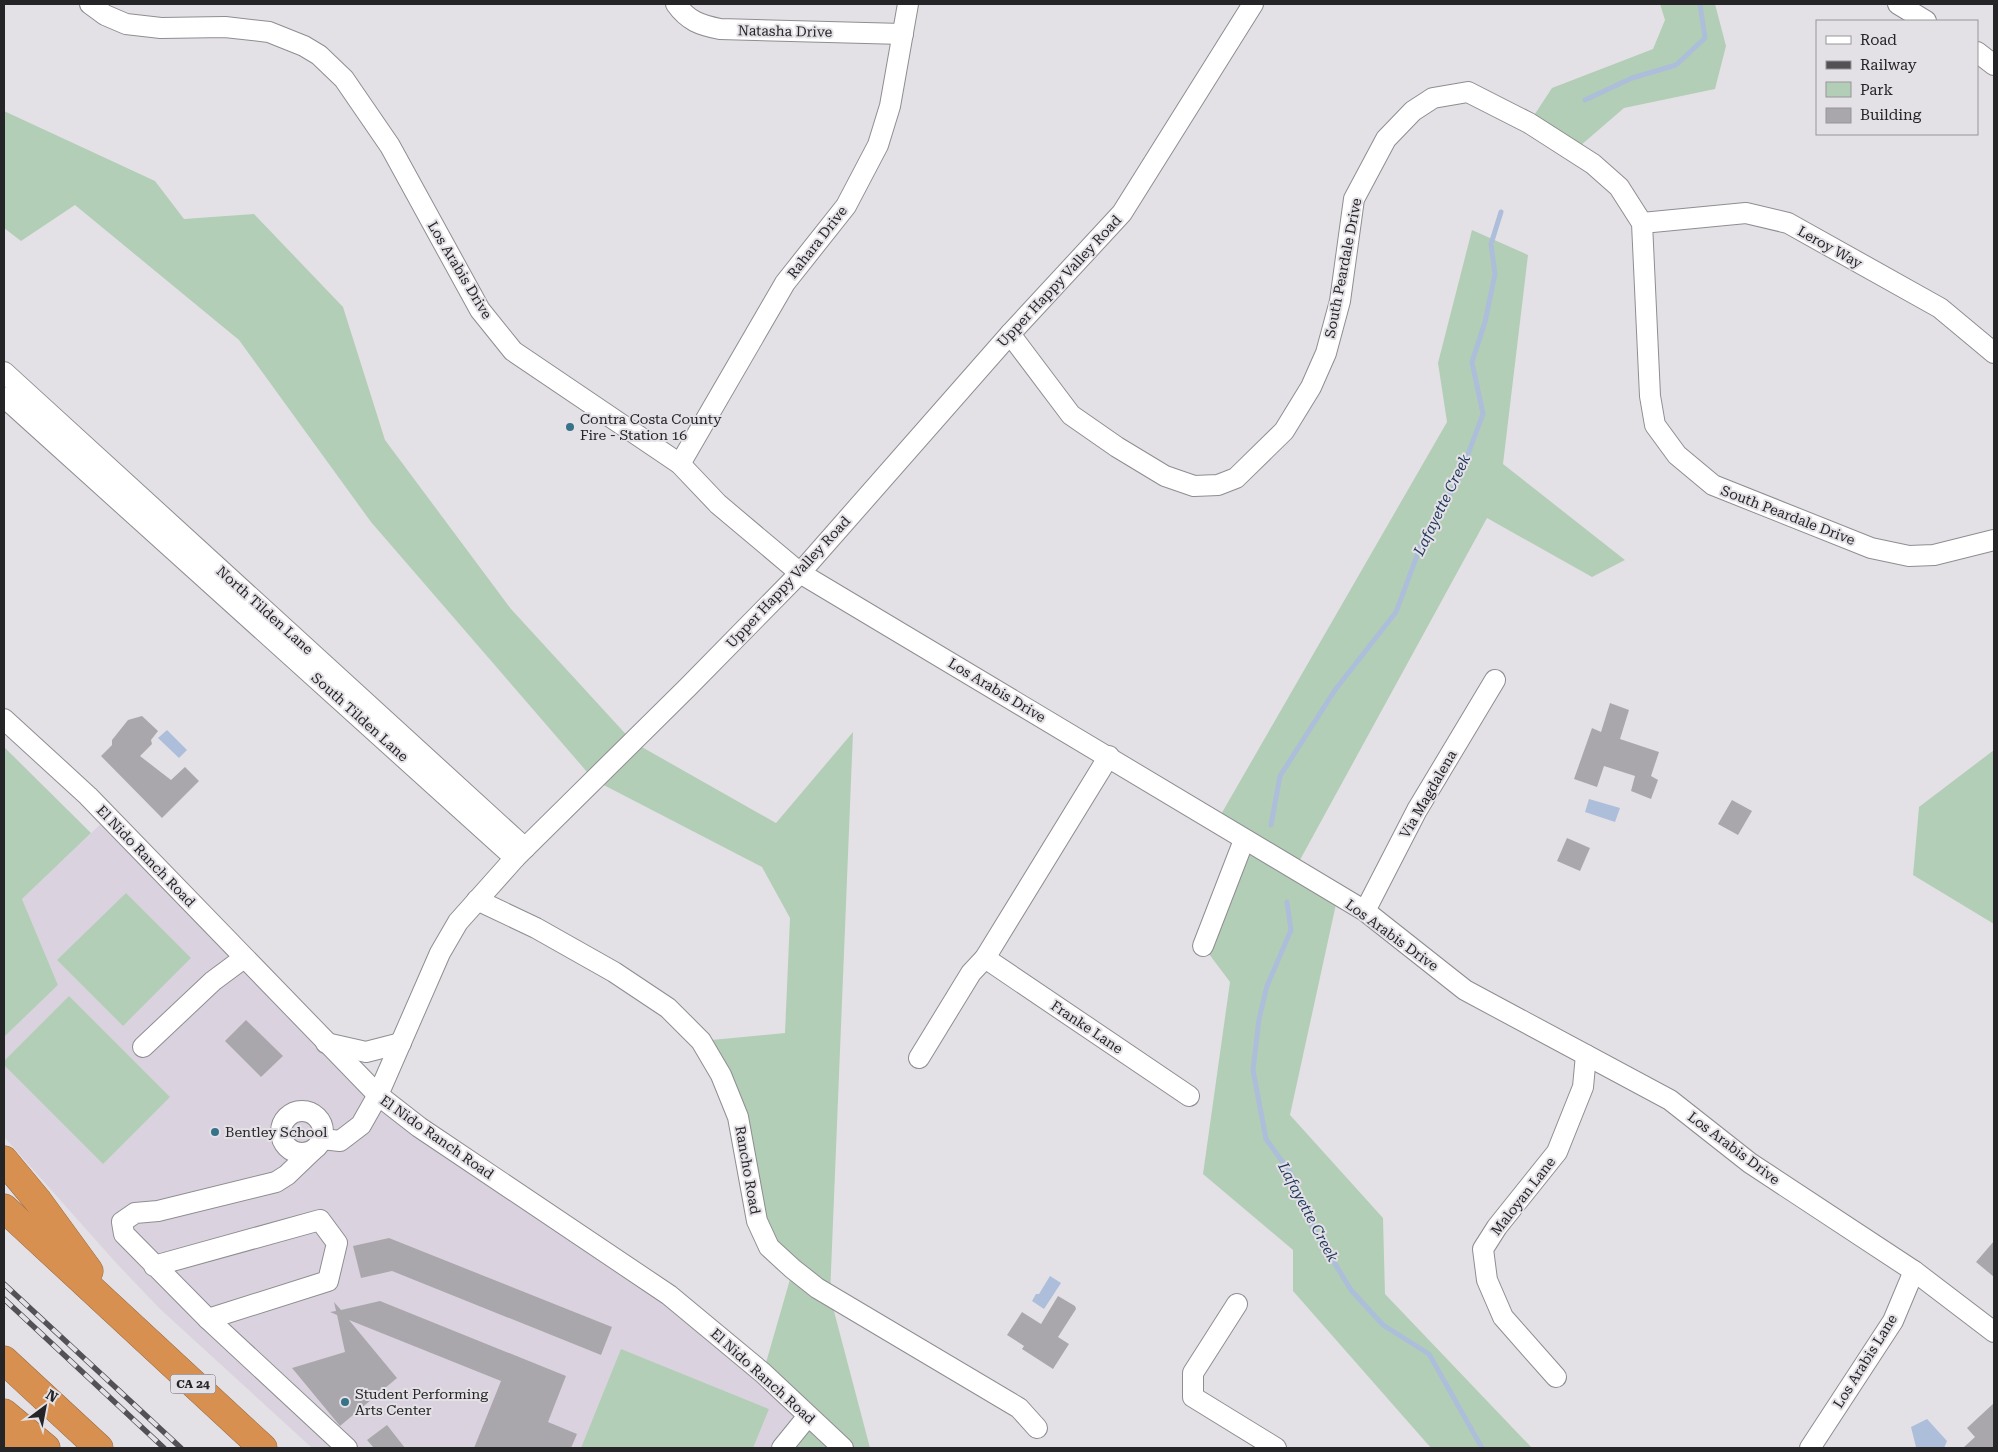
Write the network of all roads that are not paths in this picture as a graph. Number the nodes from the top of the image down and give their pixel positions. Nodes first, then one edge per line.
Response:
1 (90, 4) edge
2 (676, 4) edge
3 (908, 4) edge
4 (1253, 4) edge
5 (1898, 4) edge
6 (1924, 20) edge
7 (903, 34) junction
8 (1978, 53) edge
9 (1994, 65) edge
10 (1642, 223) junction
11 (1010, 334) junction
12 (1994, 353) edge
13 (4, 372) edge
14 (4, 397) edge
15 (680, 464) junction
16 (1994, 540) edge
17 (800, 573) junction
18 (1494, 680) dead end
19 (4, 718) edge
20 (1109, 756) junction
21 (1244, 840) junction
22 (520, 853) junction
23 (477, 900) junction
24 (1365, 912) junction
25 (1203, 946) dead end
26 (244, 958) junction
27 (985, 958) junction
28 (326, 1042) junction
29 (401, 1043) junction
30 (143, 1047) dead end
31 (1586, 1054) junction
32 (920, 1058) dead end
33 (378, 1095) junction
34 (1189, 1096) dead end
35 (4, 1160) edge
36 (4, 1208) edge
37 (154, 1266) junction
38 (1914, 1271) junction
39 (1237, 1304) dead end
40 (123, 1319) junction
41 (208, 1319) junction
42 (1994, 1332) edge
43 (4, 1360) edge
44 (1556, 1377) dead end
45 (4, 1412) edge
46 (808, 1416) junction
47 (1037, 1428) dead end
48 (4, 1442) edge
49 (15, 1448) edge
50 (46, 1448) edge
51 (99, 1448) edge
52 (263, 1448) edge
53 (347, 1448) edge
54 (782, 1448) edge
55 (842, 1448) edge
56 (1276, 1448) edge
57 (1810, 1448) edge

1 - 15 street, Los Arabis Drive
2 - 7 street, Natasha Drive
3 - 7 street, Rahara Drive
4 - 11 street, Upper Happy Valley Road
5 - 6 street
7 - 15 street, Rahara Drive
8 - 9 street
10 - 11 street, South Peardale Drive
10 - 12 street, Leroy Way
10 - 16 street, South Peardale Drive
11 - 17 street, Upper Happy Valley Road
13 - 22 street, North Tilden Lane
14 - 22 street, South Tilden Lane
15 - 17 street, Los Arabis Drive
17 - 20 street, Los Arabis Drive
17 - 22 street, Upper Happy Valley Road
18 - 24 street, Via Magdalena
19 - 26 street, El Nido Ranch Road
20 - 21 street, Los Arabis Drive
20 - 27 street
21 - 24 street, Los Arabis Drive
21 - 25 street
22 - 23 street, Upper Happy Valley Road
23 - 29 street, Upper Happy Valley Road
23 - 47 street, Rancho Road
24 - 31 street, Los Arabis Drive
26 - 28 street, El Nido Ranch Road
26 - 30 street
27 - 32 street
27 - 34 street, Franke Lane
28 - 29 street
28 - 33 street, El Nido Ranch Road
29 - 33 street, Upper Happy Valley Road
31 - 38 street, Los Arabis Drive
31 - 44 street, Maloyan Lane
33 - 37 street, Upper Happy Valley Road
33 - 46 street, El Nido Ranch Road
35 - 40 highway
36 - 40 highway, CA 24
37 - 41 street
37 - 41 street
38 - 42 street, Los Arabis Drive
38 - 57 street, Los Arabis Lane
39 - 56 street
40 - 52 highway, CA 24
41 - 53 street
43 - 51 highway
45 - 50 highway
46 - 54 street
46 - 55 street, El Nido Ranch Road
48 - 49 highway

